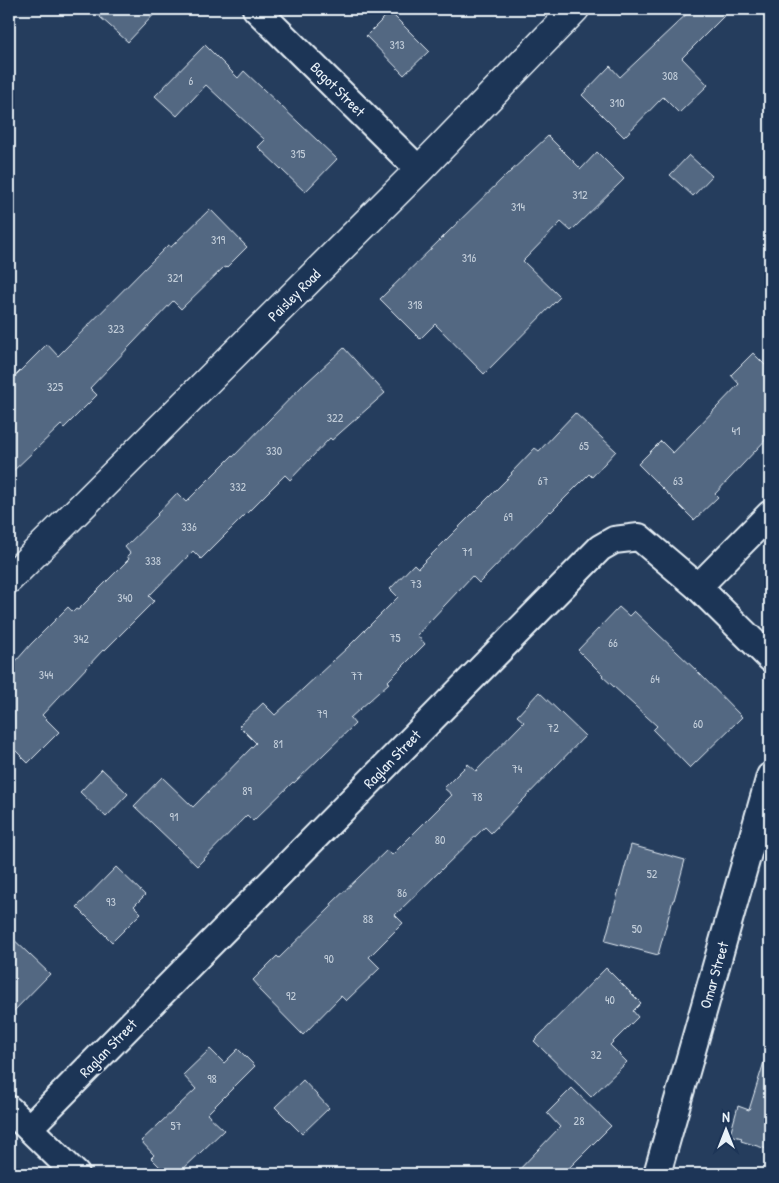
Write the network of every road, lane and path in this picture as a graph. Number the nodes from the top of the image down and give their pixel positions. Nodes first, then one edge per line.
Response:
1 (256, 9) edge
2 (575, 9) edge
3 (419, 170) junction
4 (770, 514) edge
5 (9, 579) edge
6 (698, 587) junction
7 (770, 658) edge
8 (770, 776) edge
9 (9, 1109) edge
10 (29, 1128) junction
11 (76, 1174) edge
12 (657, 1174) edge

1 - 3 street, Bagot Street
2 - 3 main road, Paisley Road
3 - 5 main road, Paisley Road
4 - 6 street
6 - 7 street
6 - 10 street, Raglan Street
8 - 12 street, Omar Street
9 - 10 street
10 - 11 street

